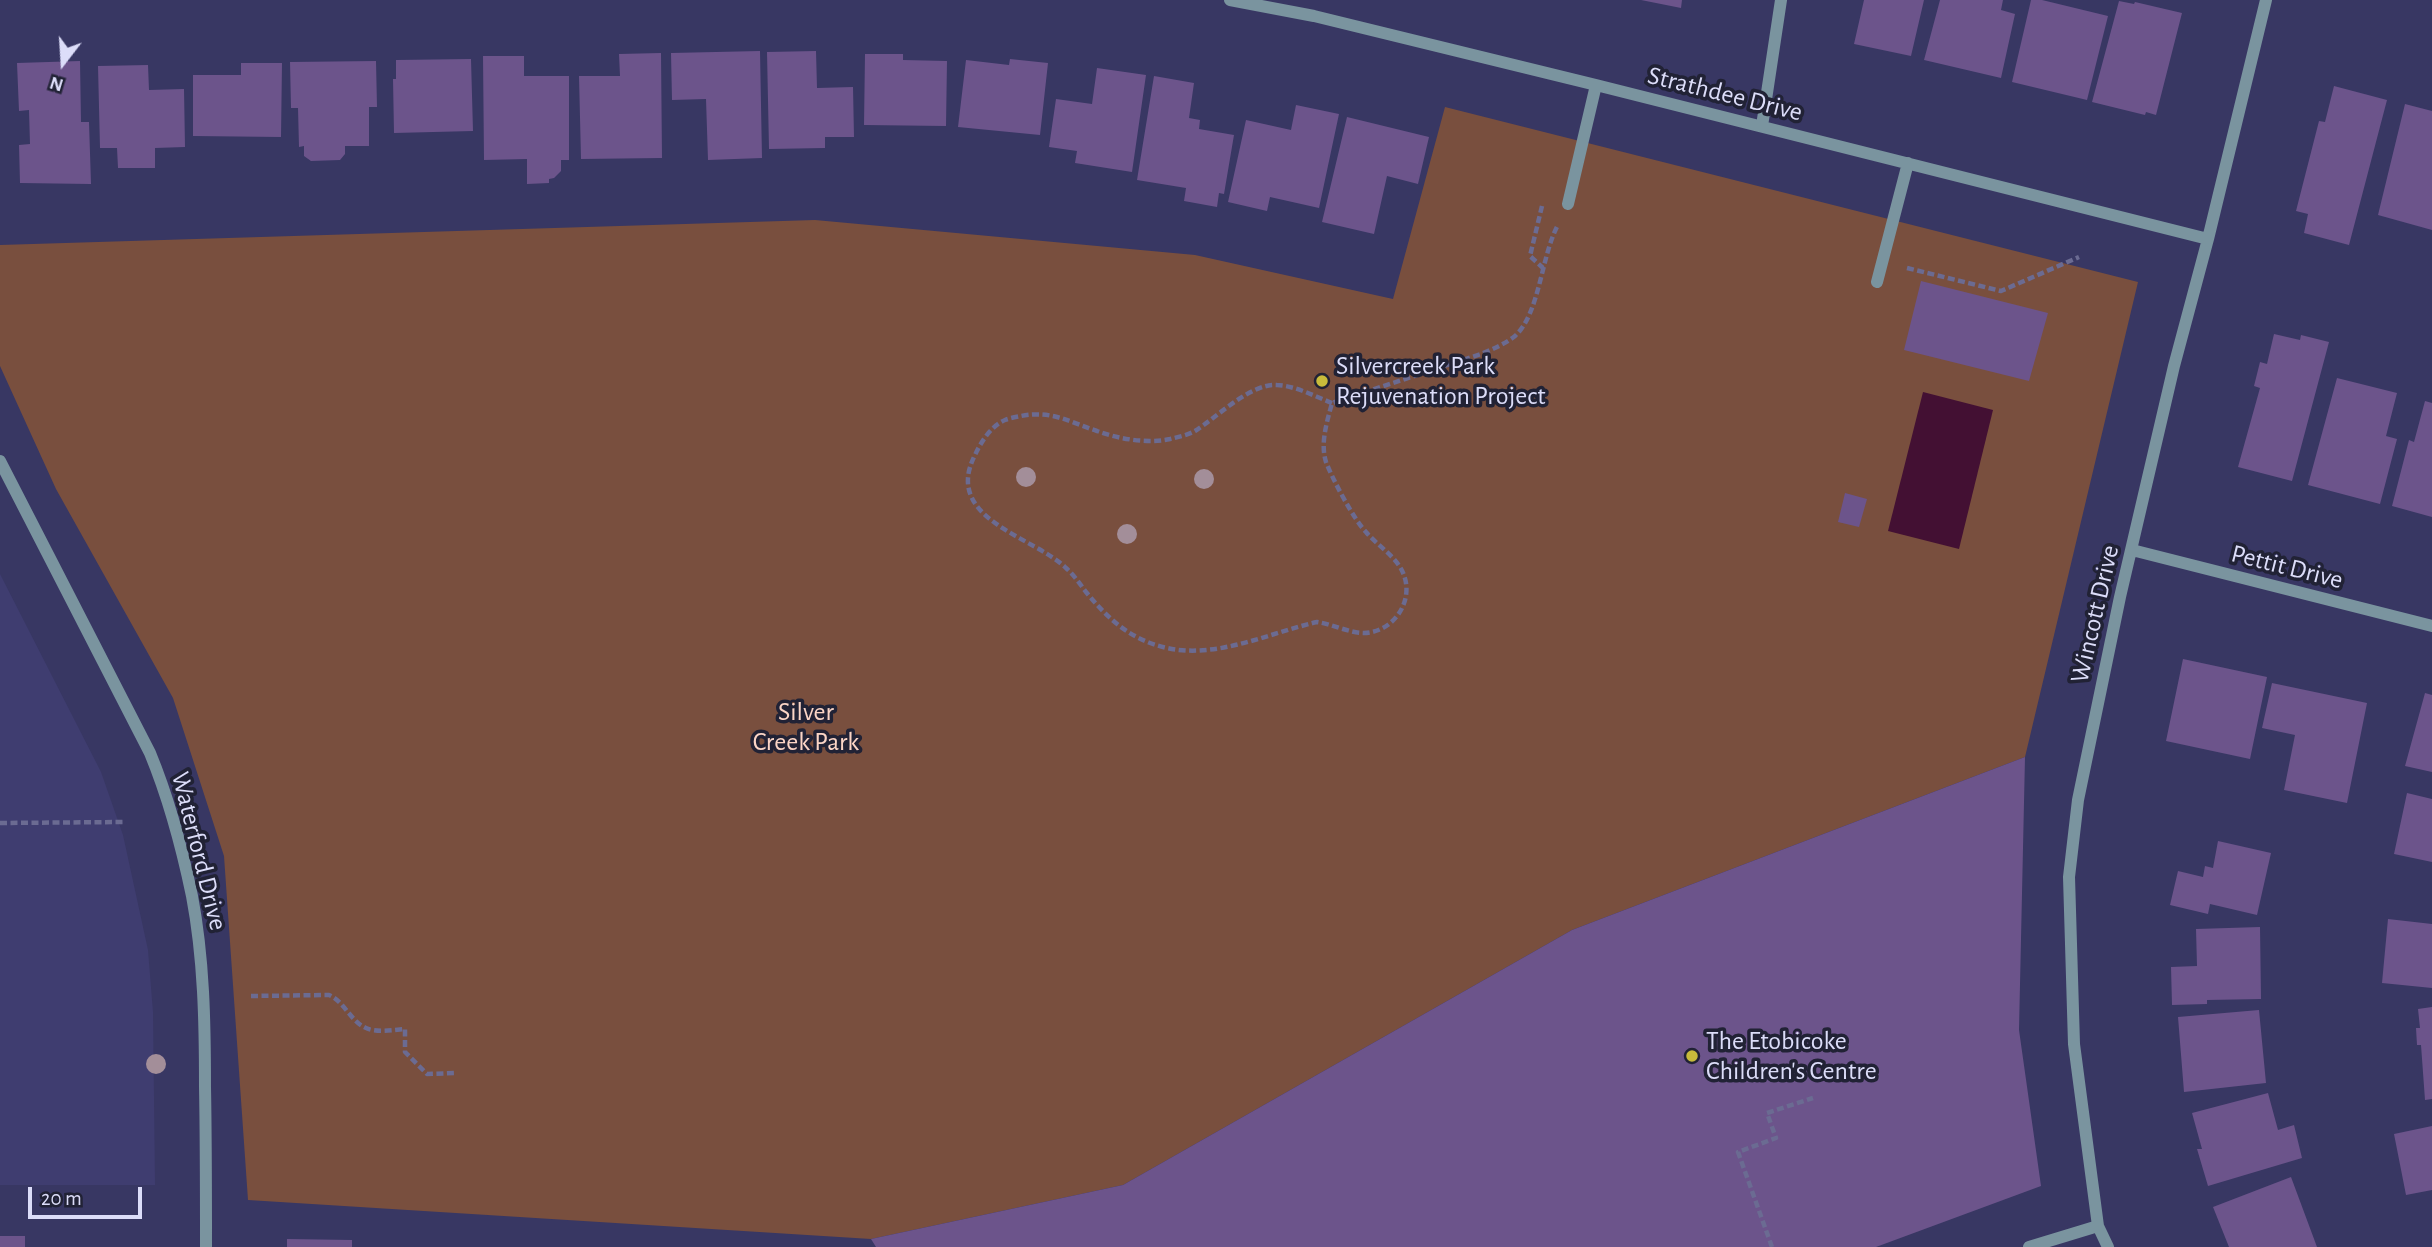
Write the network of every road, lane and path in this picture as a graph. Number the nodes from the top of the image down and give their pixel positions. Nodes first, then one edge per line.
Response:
1 (1230, 0) edge
2 (1781, 0) edge
3 (2266, 0) edge
4 (1596, 85) junction
5 (1762, 126) junction
6 (1908, 163) junction
7 (1568, 204) joint
8 (2208, 239) junction
9 (2079, 257) dead end
10 (1882, 262) junction
11 (1877, 282) dead end
12 (1332, 404) junction
13 (0, 461) edge
14 (2132, 550) junction
15 (2432, 626) edge
16 (126, 822) dead end
17 (0, 823) edge
18 (251, 996) dead end
19 (455, 1073) dead end
20 (1813, 1098) dead end
21 (2098, 1226) junction
22 (206, 1247) edge
23 (1772, 1247) edge
24 (2029, 1247) edge
25 (2108, 1247) edge

1 - 4 street, Strathdee Drive
2 - 5 street
3 - 8 street, Wincott Drive
4 - 5 street, Strathdee Drive
4 - 7 street
5 - 6 street, Strathdee Drive
6 - 8 street, Strathdee Drive
6 - 10 street
7 - 12 path
8 - 14 street, Wincott Drive
9 - 10 path
10 - 11 street
12 - 12 path
13 - 22 street, Waterford Drive
14 - 15 street, Pettit Drive
14 - 21 street, Wincott Drive
16 - 17 path
18 - 19 path
20 - 23 path
21 - 24 street
21 - 25 street, Wincott Drive

